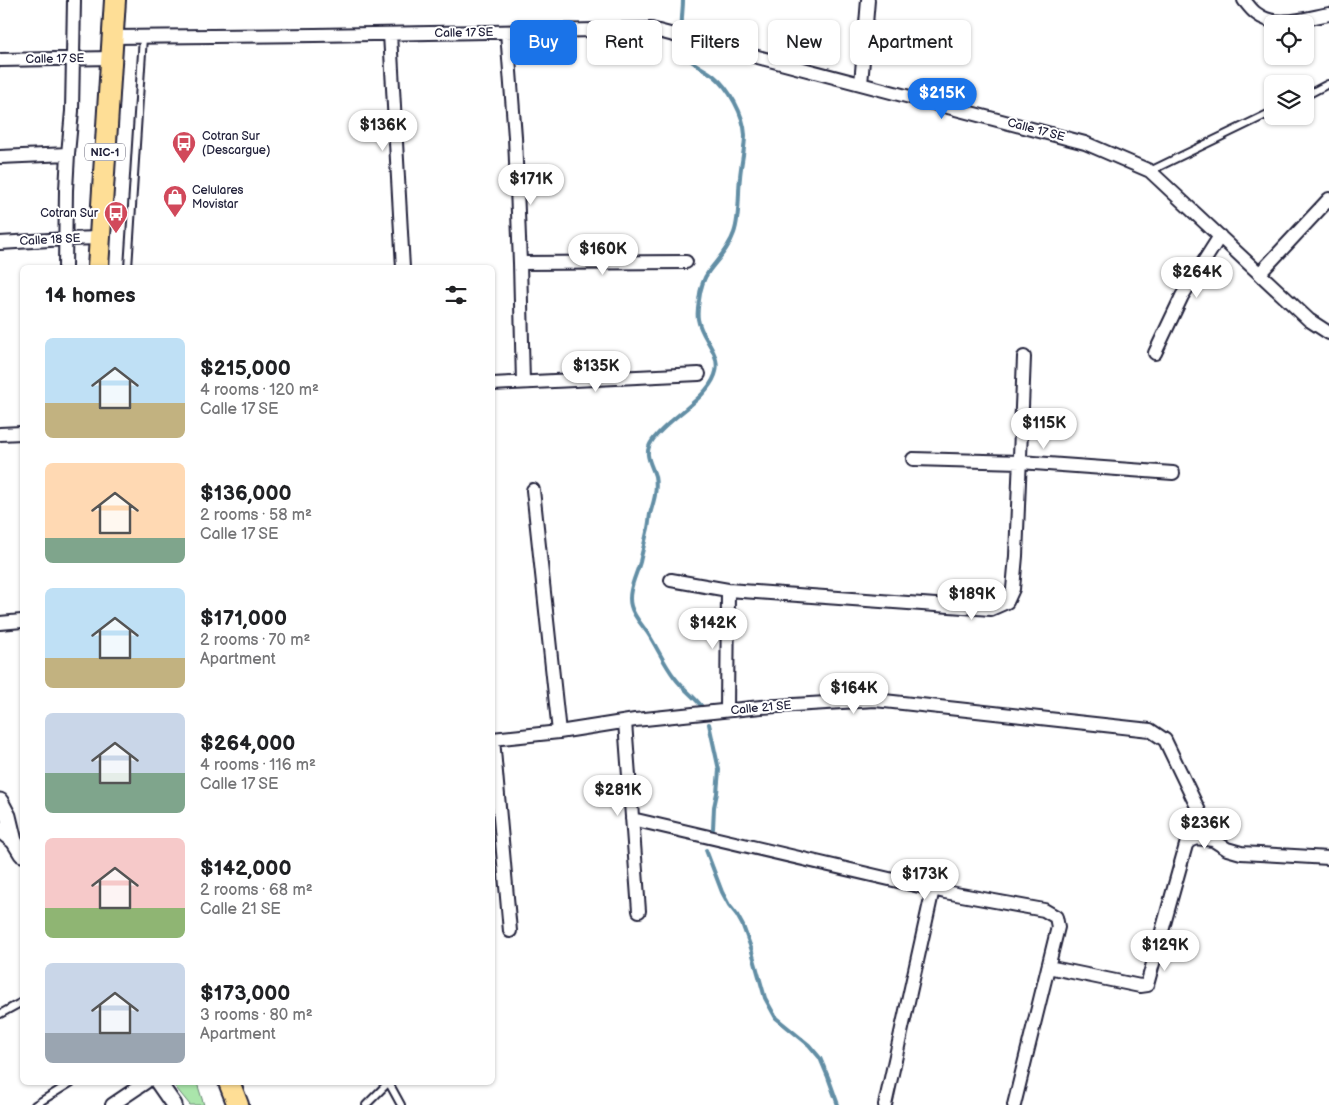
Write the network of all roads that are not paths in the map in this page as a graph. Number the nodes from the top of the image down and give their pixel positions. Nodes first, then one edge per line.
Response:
1 (74, 0) edge
2 (115, 0) edge
3 (868, 0) edge
4 (1244, 0) edge
5 (1329, 14) edge
6 (507, 32) junction
7 (390, 34) junction
8 (112, 37) junction
9 (143, 37) junction
10 (111, 58) junction
11 (73, 59) junction
12 (0, 60) edge
13 (861, 84) junction
14 (1328, 84) edge
15 (1314, 91) edge
16 (1264, 116) edge
17 (68, 154) junction
18 (0, 156) edge
19 (1150, 172) junction
20 (1329, 199) edge
21 (1220, 236) junction
22 (100, 238) junction
23 (66, 239) junction
24 (0, 243) edge
25 (686, 262) dead end
26 (520, 263) junction
27 (65, 265) edge
28 (98, 265) edge
29 (128, 265) edge
30 (403, 265) edge
31 (1260, 273) junction
32 (1329, 333) edge
33 (1155, 353) dead end
34 (1024, 357) dead end
35 (699, 374) dead end
36 (523, 382) junction
37 (495, 384) edge
38 (20, 433) edge
39 (0, 434) edge
40 (914, 459) dead end
41 (1020, 462) junction
42 (1173, 473) dead end
43 (534, 490) dead end
44 (671, 580) dead end
45 (728, 590) junction
46 (20, 621) edge
47 (0, 623) edge
48 (727, 710) junction
49 (624, 722) junction
50 (559, 732) junction
51 (495, 739) edge
52 (495, 762) edge
53 (0, 801) edge
54 (632, 819) junction
55 (0, 830) edge
56 (1214, 840) junction
57 (18, 848) edge
58 (1329, 858) edge
59 (933, 889) junction
60 (639, 911) dead end
61 (510, 931) dead end
62 (1048, 967) junction
63 (20, 1003) edge
64 (0, 1014) edge
65 (67, 1085) edge
66 (142, 1085) edge
67 (160, 1085) edge
68 (230, 1085) edge
69 (387, 1085) edge
70 (390, 1085) edge
71 (35, 1105) edge
72 (112, 1105) edge
73 (174, 1105) edge
74 (238, 1105) edge
75 (366, 1105) edge
76 (401, 1105) edge
77 (885, 1105) edge
78 (1014, 1105) edge

1 - 11 street
2 - 8 highway, NIC-1
3 - 13 street
4 - 5 street
6 - 7 street, Calle 17 SE
6 - 13 street, Calle 17 SE
6 - 26 street
7 - 9 street, Calle 17 SE
7 - 30 street
8 - 9 street, Calle 17 SE
8 - 10 highway, NIC-1
9 - 29 lane
10 - 11 street, Calle 17 SE
10 - 22 highway, NIC-1
11 - 12 street, Calle 17 SE
11 - 17 street
13 - 19 street, Calle 17 SE
14 - 15 lane
16 - 19 lane
17 - 18 street
17 - 23 street
19 - 21 street, Calle 17 SE
20 - 31 street
21 - 31 street, Calle 17 SE
21 - 33 street
22 - 23 street, Calle 18 SE
22 - 28 highway, NIC-1
23 - 24 street, Calle 18 SE
23 - 27 street
25 - 26 street
26 - 36 street
31 - 32 street, Calle 17 SE
34 - 41 street
35 - 36 street
36 - 37 street
38 - 39 street
40 - 41 street
41 - 42 street
41 - 45 street
43 - 50 street
44 - 45 street
45 - 48 street
46 - 47 street
48 - 49 street, Calle 21 SE
48 - 56 street, Calle 21 SE
49 - 50 street, Calle 21 SE
49 - 54 street
50 - 51 street, Calle 21 SE
52 - 61 street
53 - 57 street
54 - 59 street
54 - 60 street
55 - 57 street
56 - 58 street
56 - 62 street
59 - 62 street
59 - 77 street
62 - 78 street
63 - 64 lane
65 - 71 lane
66 - 72 street
67 - 73 street
68 - 74 highway
69 - 75 lane
70 - 76 lane

